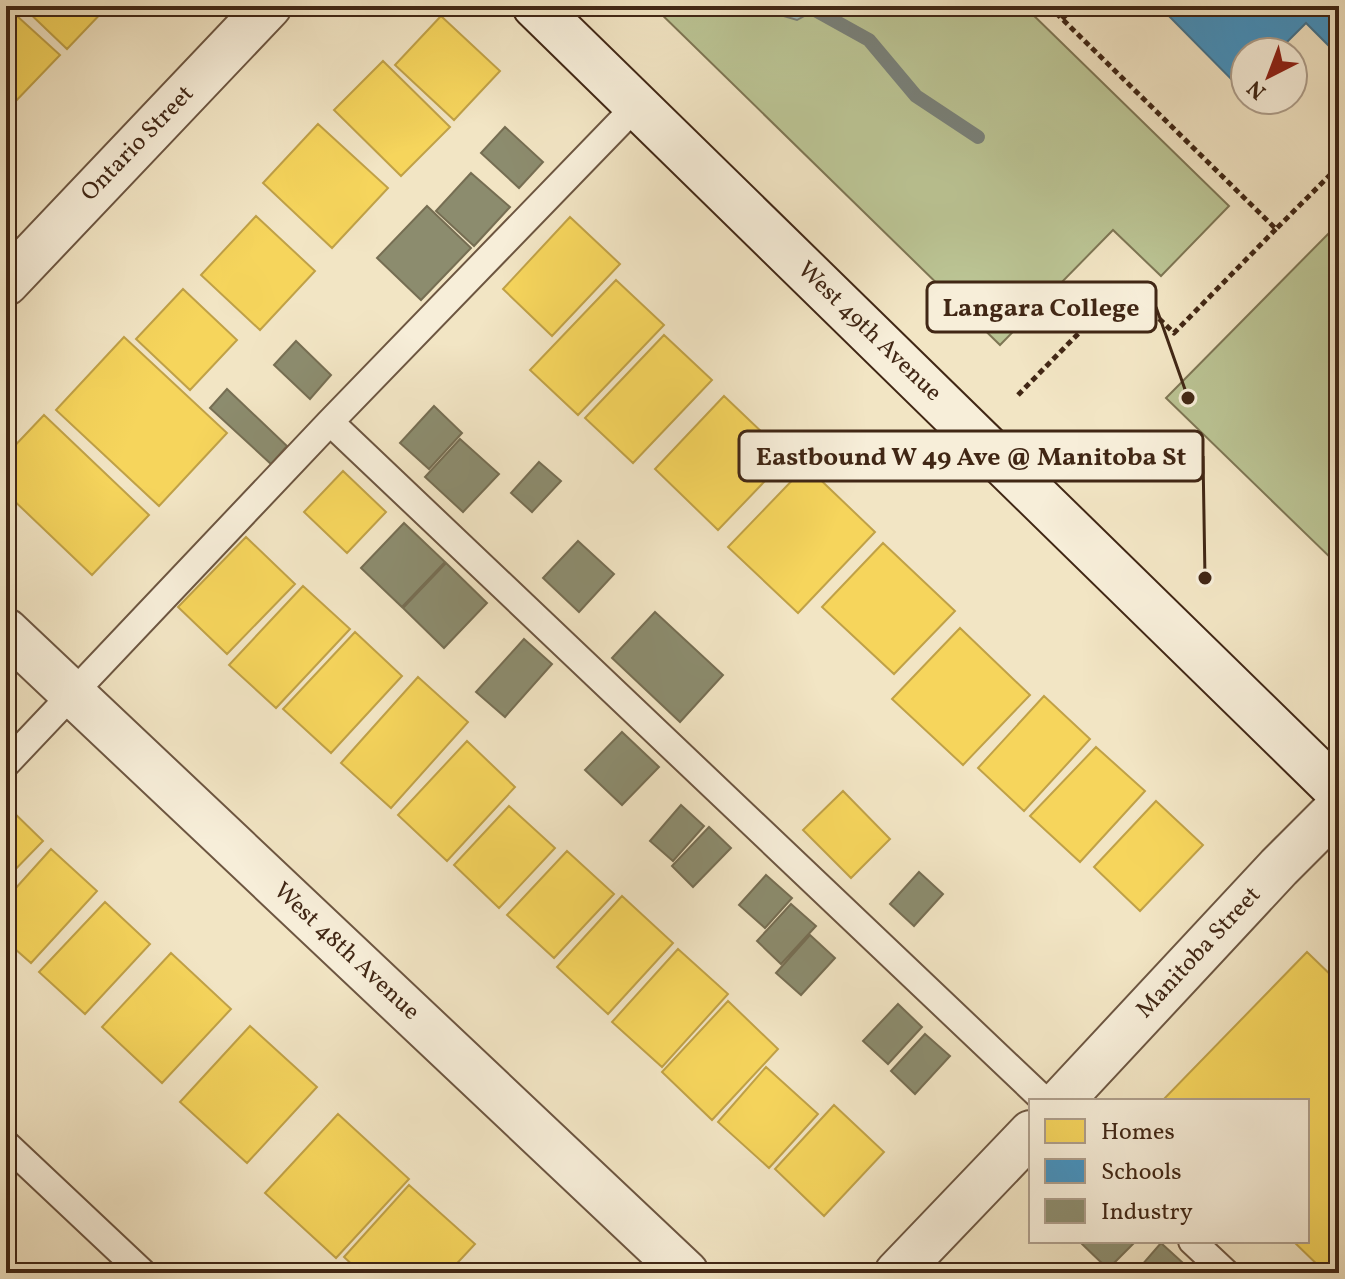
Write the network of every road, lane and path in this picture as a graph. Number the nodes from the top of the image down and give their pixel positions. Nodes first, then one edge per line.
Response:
1 (269, 6) edge
2 (535, 6) edge
3 (1049, 6) edge
4 (1075, 6) edge
5 (1062, 19) junction
6 (637, 105) junction
7 (1339, 165) edge
8 (1333, 172) junction
9 (1339, 178) edge
10 (1276, 229) junction
11 (6, 283) edge
12 (1018, 395) dead end
13 (330, 422) junction
14 (6, 631) edge
15 (72, 694) junction
16 (6, 764) edge
17 (1339, 792) edge
18 (1339, 807) edge
19 (1043, 1099) edge
20 (1063, 1099) edge
21 (1029, 1135) edge
22 (6, 1144) edge
23 (1194, 1243) edge
24 (143, 1273) edge
25 (686, 1273) edge
26 (897, 1273) edge
27 (1226, 1273) edge

1 - 11 street, Ontario Street
2 - 6 street, West 49th Avenue
3 - 5 path
4 - 5 path
5 - 10 path
6 - 13 lane
6 - 17 street, West 49th Avenue
7 - 8 path
8 - 9 path
8 - 10 path
10 - 12 path
13 - 15 lane
13 - 19 lane
14 - 15 street, West 48th Avenue
15 - 16 lane
15 - 25 street, West 48th Avenue
18 - 20 street, Manitoba Street
21 - 26 street
22 - 24 lane
23 - 27 lane

